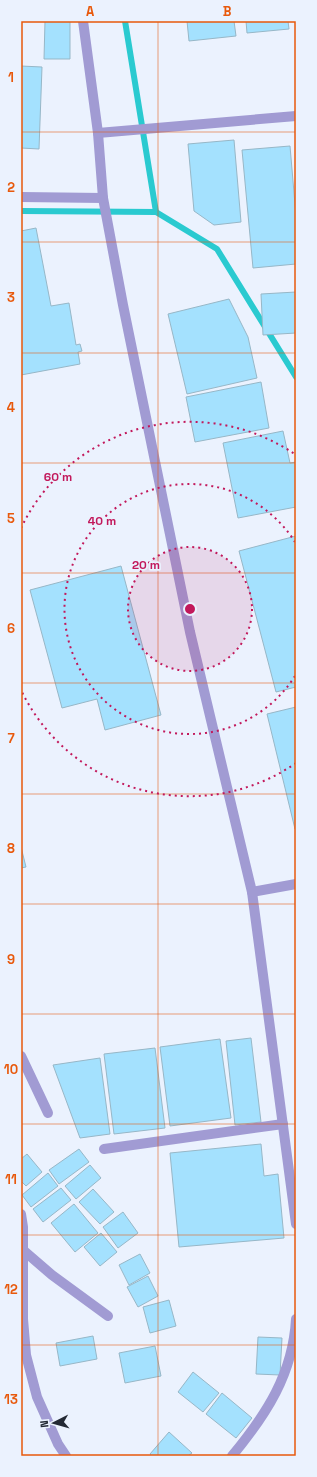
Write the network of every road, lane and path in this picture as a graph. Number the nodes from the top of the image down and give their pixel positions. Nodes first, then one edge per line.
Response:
1 (83, 21) edge
2 (296, 116) edge
3 (98, 132) junction
4 (21, 197) edge
5 (103, 198) junction
6 (296, 884) edge
7 (252, 892) junction
8 (21, 1056) edge
9 (48, 1113) dead end
10 (283, 1124) junction
11 (104, 1149) dead end
12 (21, 1214) edge
13 (296, 1224) edge
14 (23, 1250) junction
15 (108, 1316) dead end
16 (296, 1319) edge
17 (66, 1456) edge
18 (232, 1456) edge

1 - 3 street
2 - 3 street
3 - 5 street
4 - 5 street
5 - 7 street
6 - 7 street
7 - 10 street
8 - 9 street
10 - 11 street
10 - 13 street
12 - 14 street
14 - 15 street
14 - 17 street
16 - 18 street

